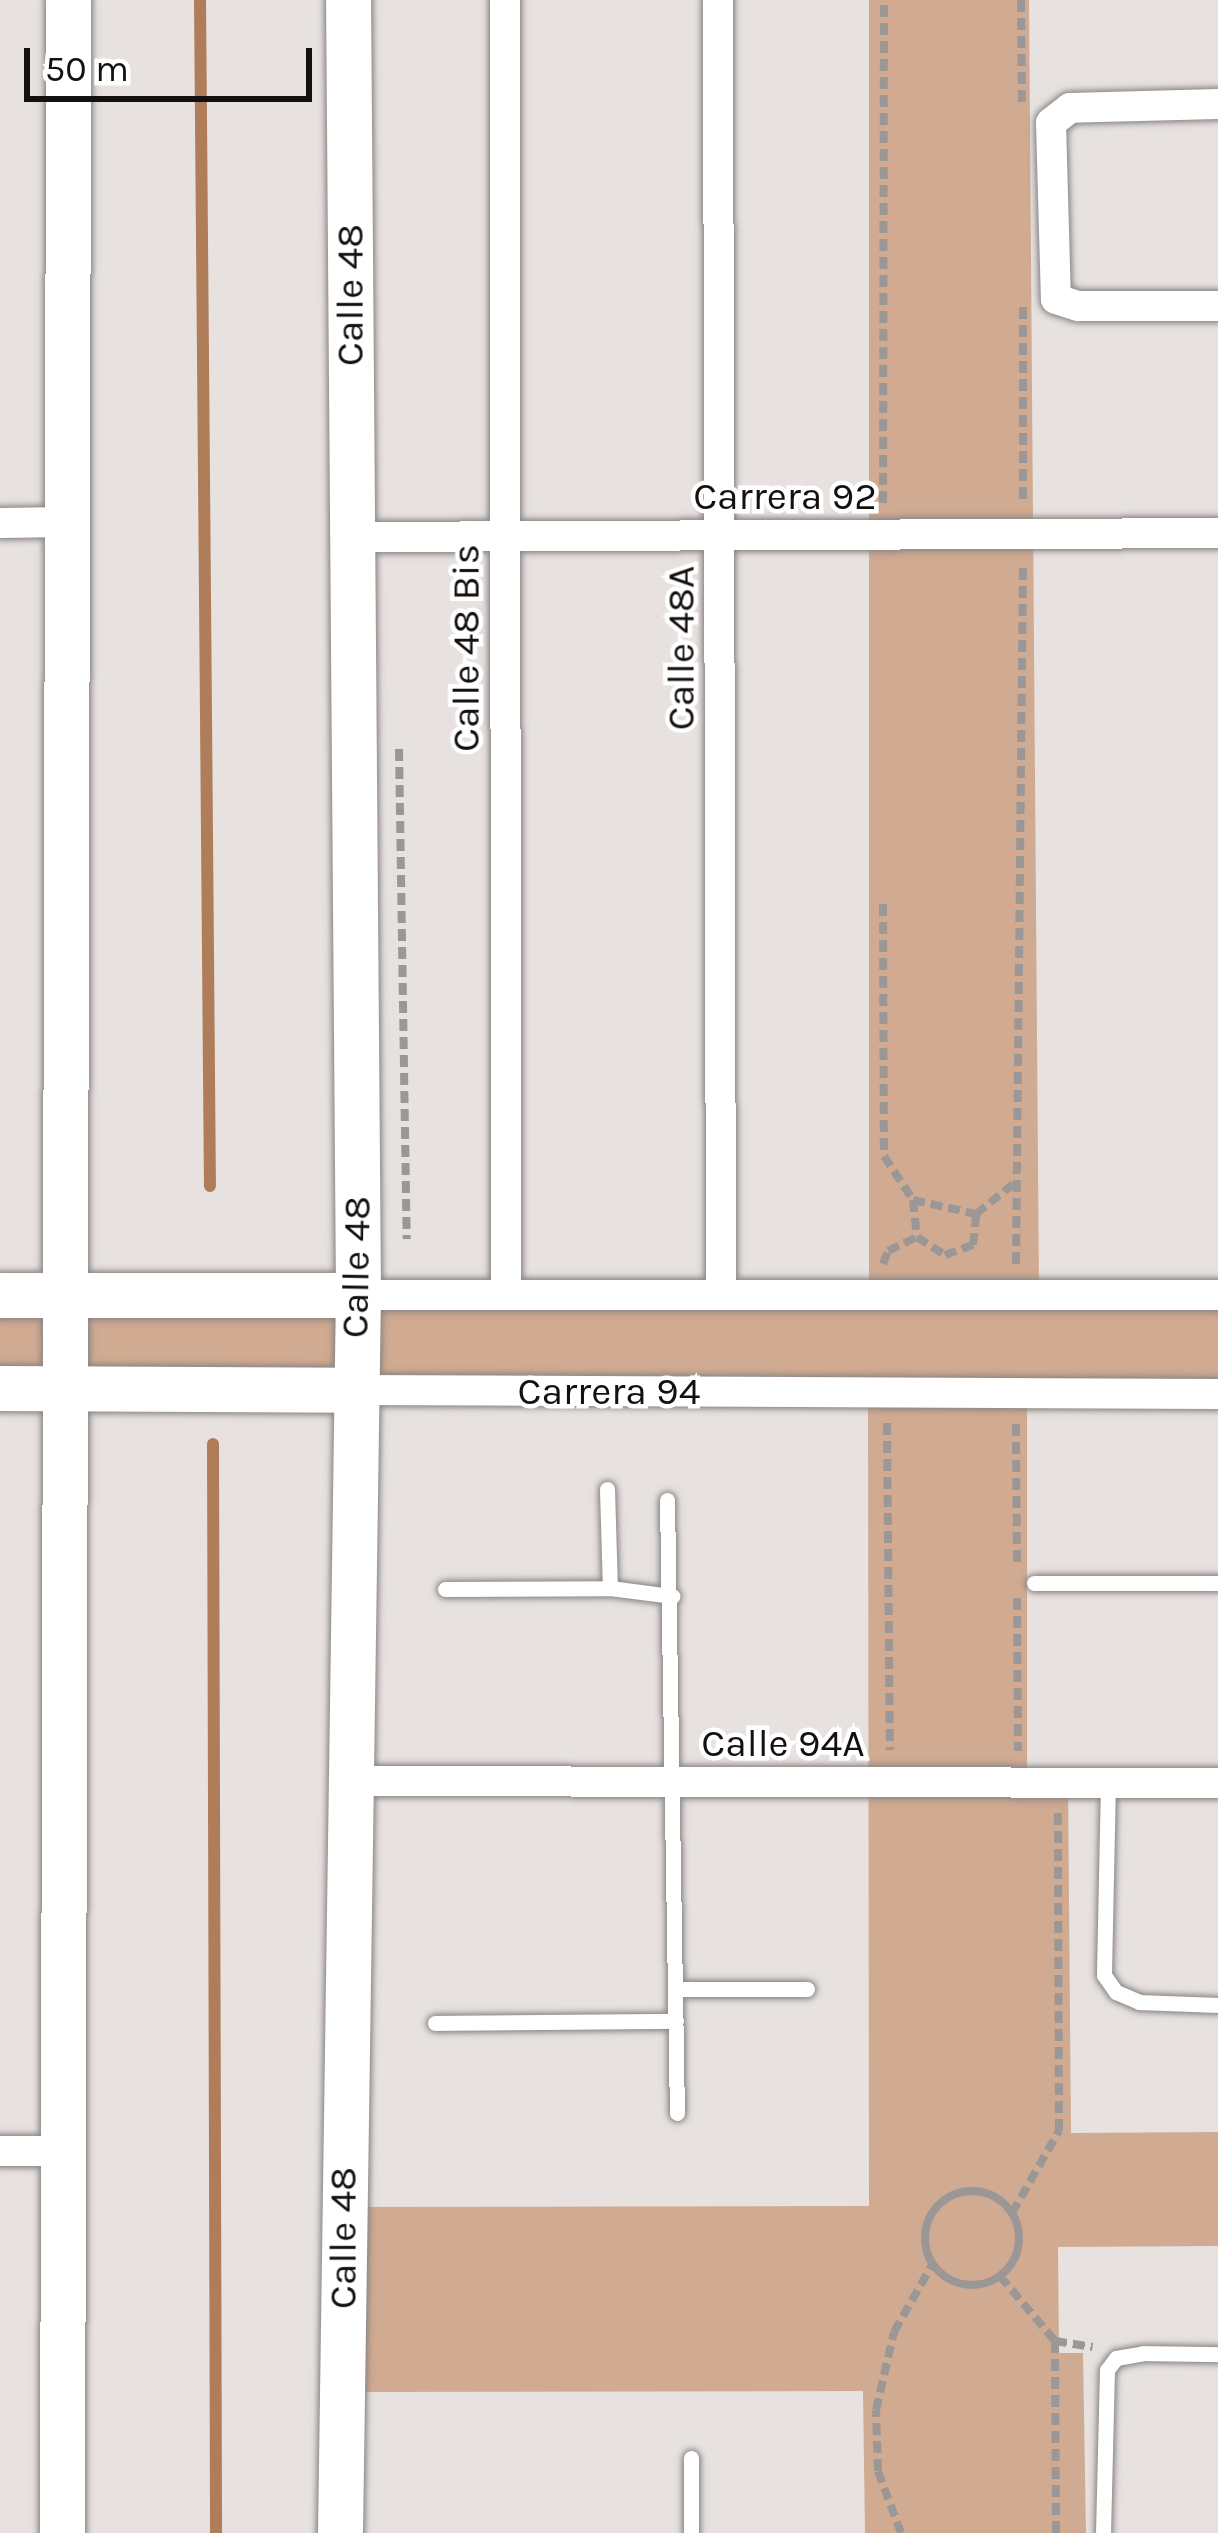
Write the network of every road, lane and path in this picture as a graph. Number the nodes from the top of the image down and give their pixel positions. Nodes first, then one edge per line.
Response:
1 (68, 0) edge
2 (348, 0) edge
3 (505, 0) edge
4 (718, 0) edge
5 (884, 0) edge
6 (1218, 104) edge
7 (1218, 306) edge
8 (67, 522) junction
9 (0, 523) edge
10 (1218, 533) edge
11 (1024, 534) junction
12 (719, 535) junction
13 (883, 535) junction
14 (505, 536) junction
15 (352, 537) junction
16 (883, 904) dead end
17 (1017, 1181) junction
18 (913, 1200) junction
19 (976, 1214) junction
20 (0, 1295) edge
21 (64, 1295) junction
22 (358, 1295) junction
23 (506, 1295) junction
24 (722, 1295) junction
25 (1015, 1295) junction
26 (1218, 1295) edge
27 (0, 1388) edge
28 (62, 1388) junction
29 (352, 1390) junction
30 (887, 1392) junction
31 (1218, 1394) edge
32 (607, 1489) dead end
33 (667, 1500) dead end
34 (1034, 1582) dead end
35 (1218, 1582) edge
36 (610, 1588) junction
37 (446, 1589) dead end
38 (672, 1597) junction
39 (348, 1781) junction
40 (672, 1782) junction
41 (890, 1782) junction
42 (1058, 1782) junction
43 (1108, 1782) junction
44 (1218, 1783) edge
45 (676, 1989) junction
46 (808, 1989) dead end
47 (1218, 2005) edge
48 (676, 2021) junction
49 (435, 2023) dead end
50 (677, 2113) dead end
51 (0, 2152) edge
52 (62, 2152) junction
53 (1012, 2213) junction
54 (932, 2265) junction
55 (1000, 2276) junction
56 (1055, 2341) junction
57 (1218, 2354) edge
58 (1116, 2358) junction
59 (691, 2458) dead end
60 (62, 2533) edge
61 (340, 2533) edge
62 (691, 2533) edge
63 (901, 2533) edge
64 (1056, 2533) edge
65 (1102, 2533) edge

1 - 8 main road
2 - 15 main road, Calle 48
3 - 14 street, Calle 48 Bis
4 - 12 street, Calle 48A
5 - 13 path
6 - 7 street
8 - 9 street
8 - 21 main road
10 - 11 street, Carrera 92
11 - 13 street, Carrera 92
11 - 17 path
12 - 13 street, Carrera 92
12 - 14 street, Carrera 92
12 - 24 street, Calle 48A
14 - 15 street, Carrera 92
14 - 23 street, Calle 48 Bis
15 - 22 main road, Calle 48
16 - 18 path
17 - 19 path
17 - 25 path
18 - 19 path
18 - 19 path
20 - 21 main road
21 - 22 main road
21 - 28 main road
22 - 23 street
22 - 29 main road, Calle 48
23 - 24 street
24 - 25 street
25 - 26 street
27 - 28 main road, Carrera 94
28 - 29 main road, Carrera 94
28 - 52 main road
29 - 30 street, Carrera 94
29 - 39 main road, Calle 48
30 - 31 street, Carrera 94
30 - 41 path
32 - 36 lane
33 - 38 lane
34 - 35 lane
36 - 37 lane
36 - 38 lane
38 - 40 lane
39 - 40 street, Calle 94A
39 - 61 main road, Calle 48
40 - 41 street, Calle 94A
40 - 45 lane
41 - 42 street, Calle 94A
42 - 43 street, Calle 94A
42 - 53 path
43 - 44 street, Calle 94A
43 - 47 lane
45 - 46 lane
45 - 48 lane
48 - 49 lane
48 - 50 lane
51 - 52 street
52 - 60 main road
53 - 54 path
53 - 55 path
54 - 55 path
54 - 63 path
55 - 56 path
56 - 58 path
56 - 64 path
57 - 58 lane
58 - 65 lane
59 - 62 lane

